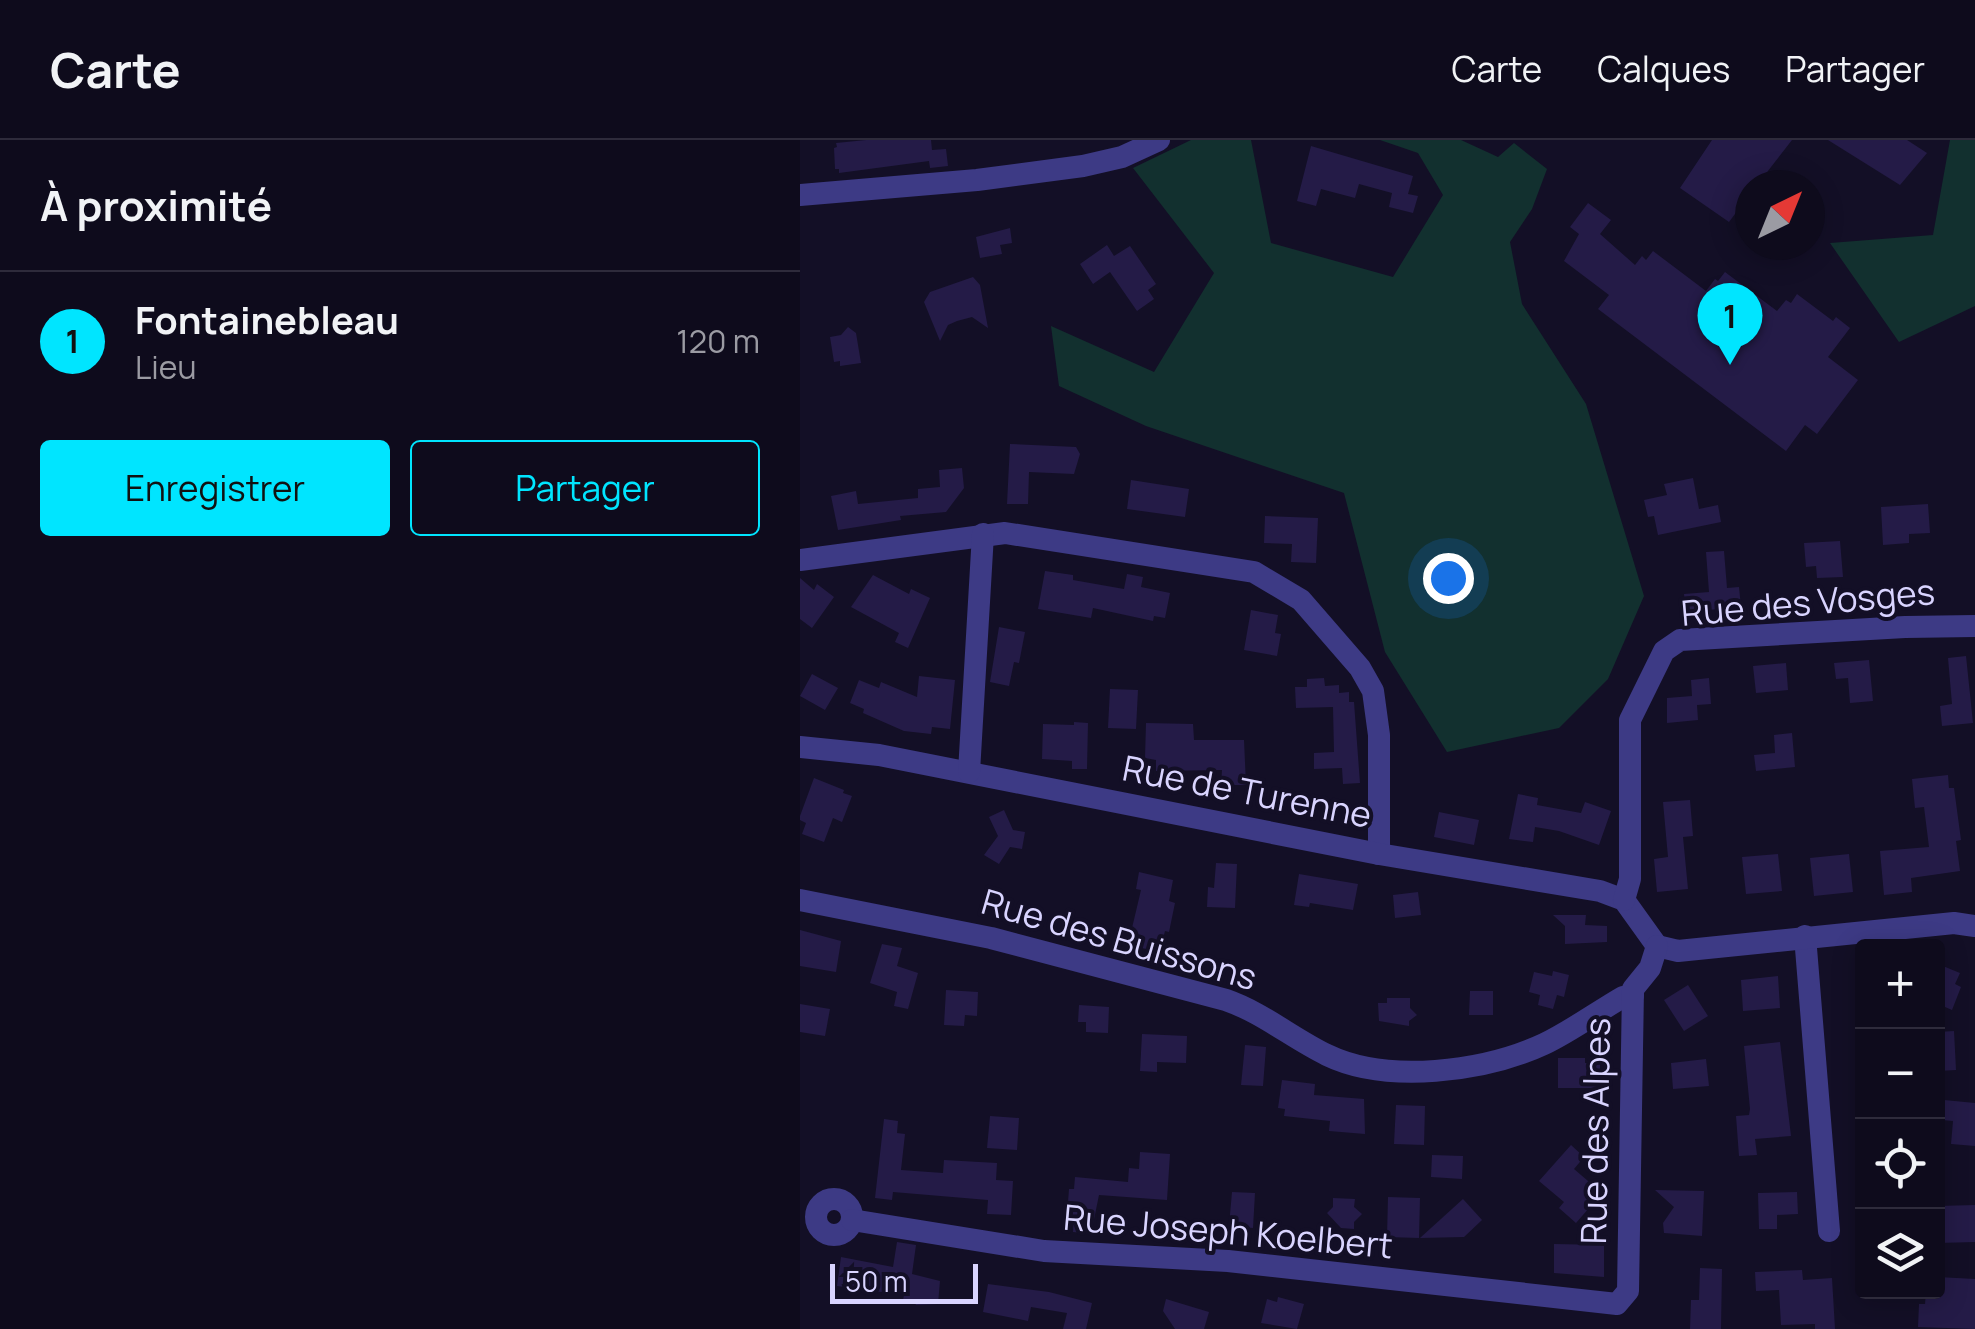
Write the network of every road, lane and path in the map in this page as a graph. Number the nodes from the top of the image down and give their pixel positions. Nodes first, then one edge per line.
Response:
1 (1151, 141) edge
2 (800, 196) edge
3 (983, 534) junction
4 (800, 560) edge
5 (1975, 626) edge
6 (800, 747) edge
7 (969, 772) junction
8 (1380, 854) junction
9 (800, 900) edge
10 (1624, 900) junction
11 (1975, 926) edge
12 (1805, 936) junction
13 (1656, 946) junction
14 (1632, 995) junction
15 (852, 1220) dead end
16 (1830, 1230) dead end
17 (1600, 1304) joint

1 - 2 street
3 - 4 street
3 - 7 street
3 - 8 street
5 - 10 street, Rue des Vosges
6 - 7 street, Rue de Turenne
7 - 8 street, Rue de Turenne
8 - 10 street, Rue de Turenne
9 - 14 street, Rue des Buissons
10 - 13 street
11 - 12 street
12 - 13 street
12 - 16 street
13 - 14 street, Rue des Alpes
14 - 17 street, Rue des Alpes
15 - 17 street, Rue Joseph Koelbert

